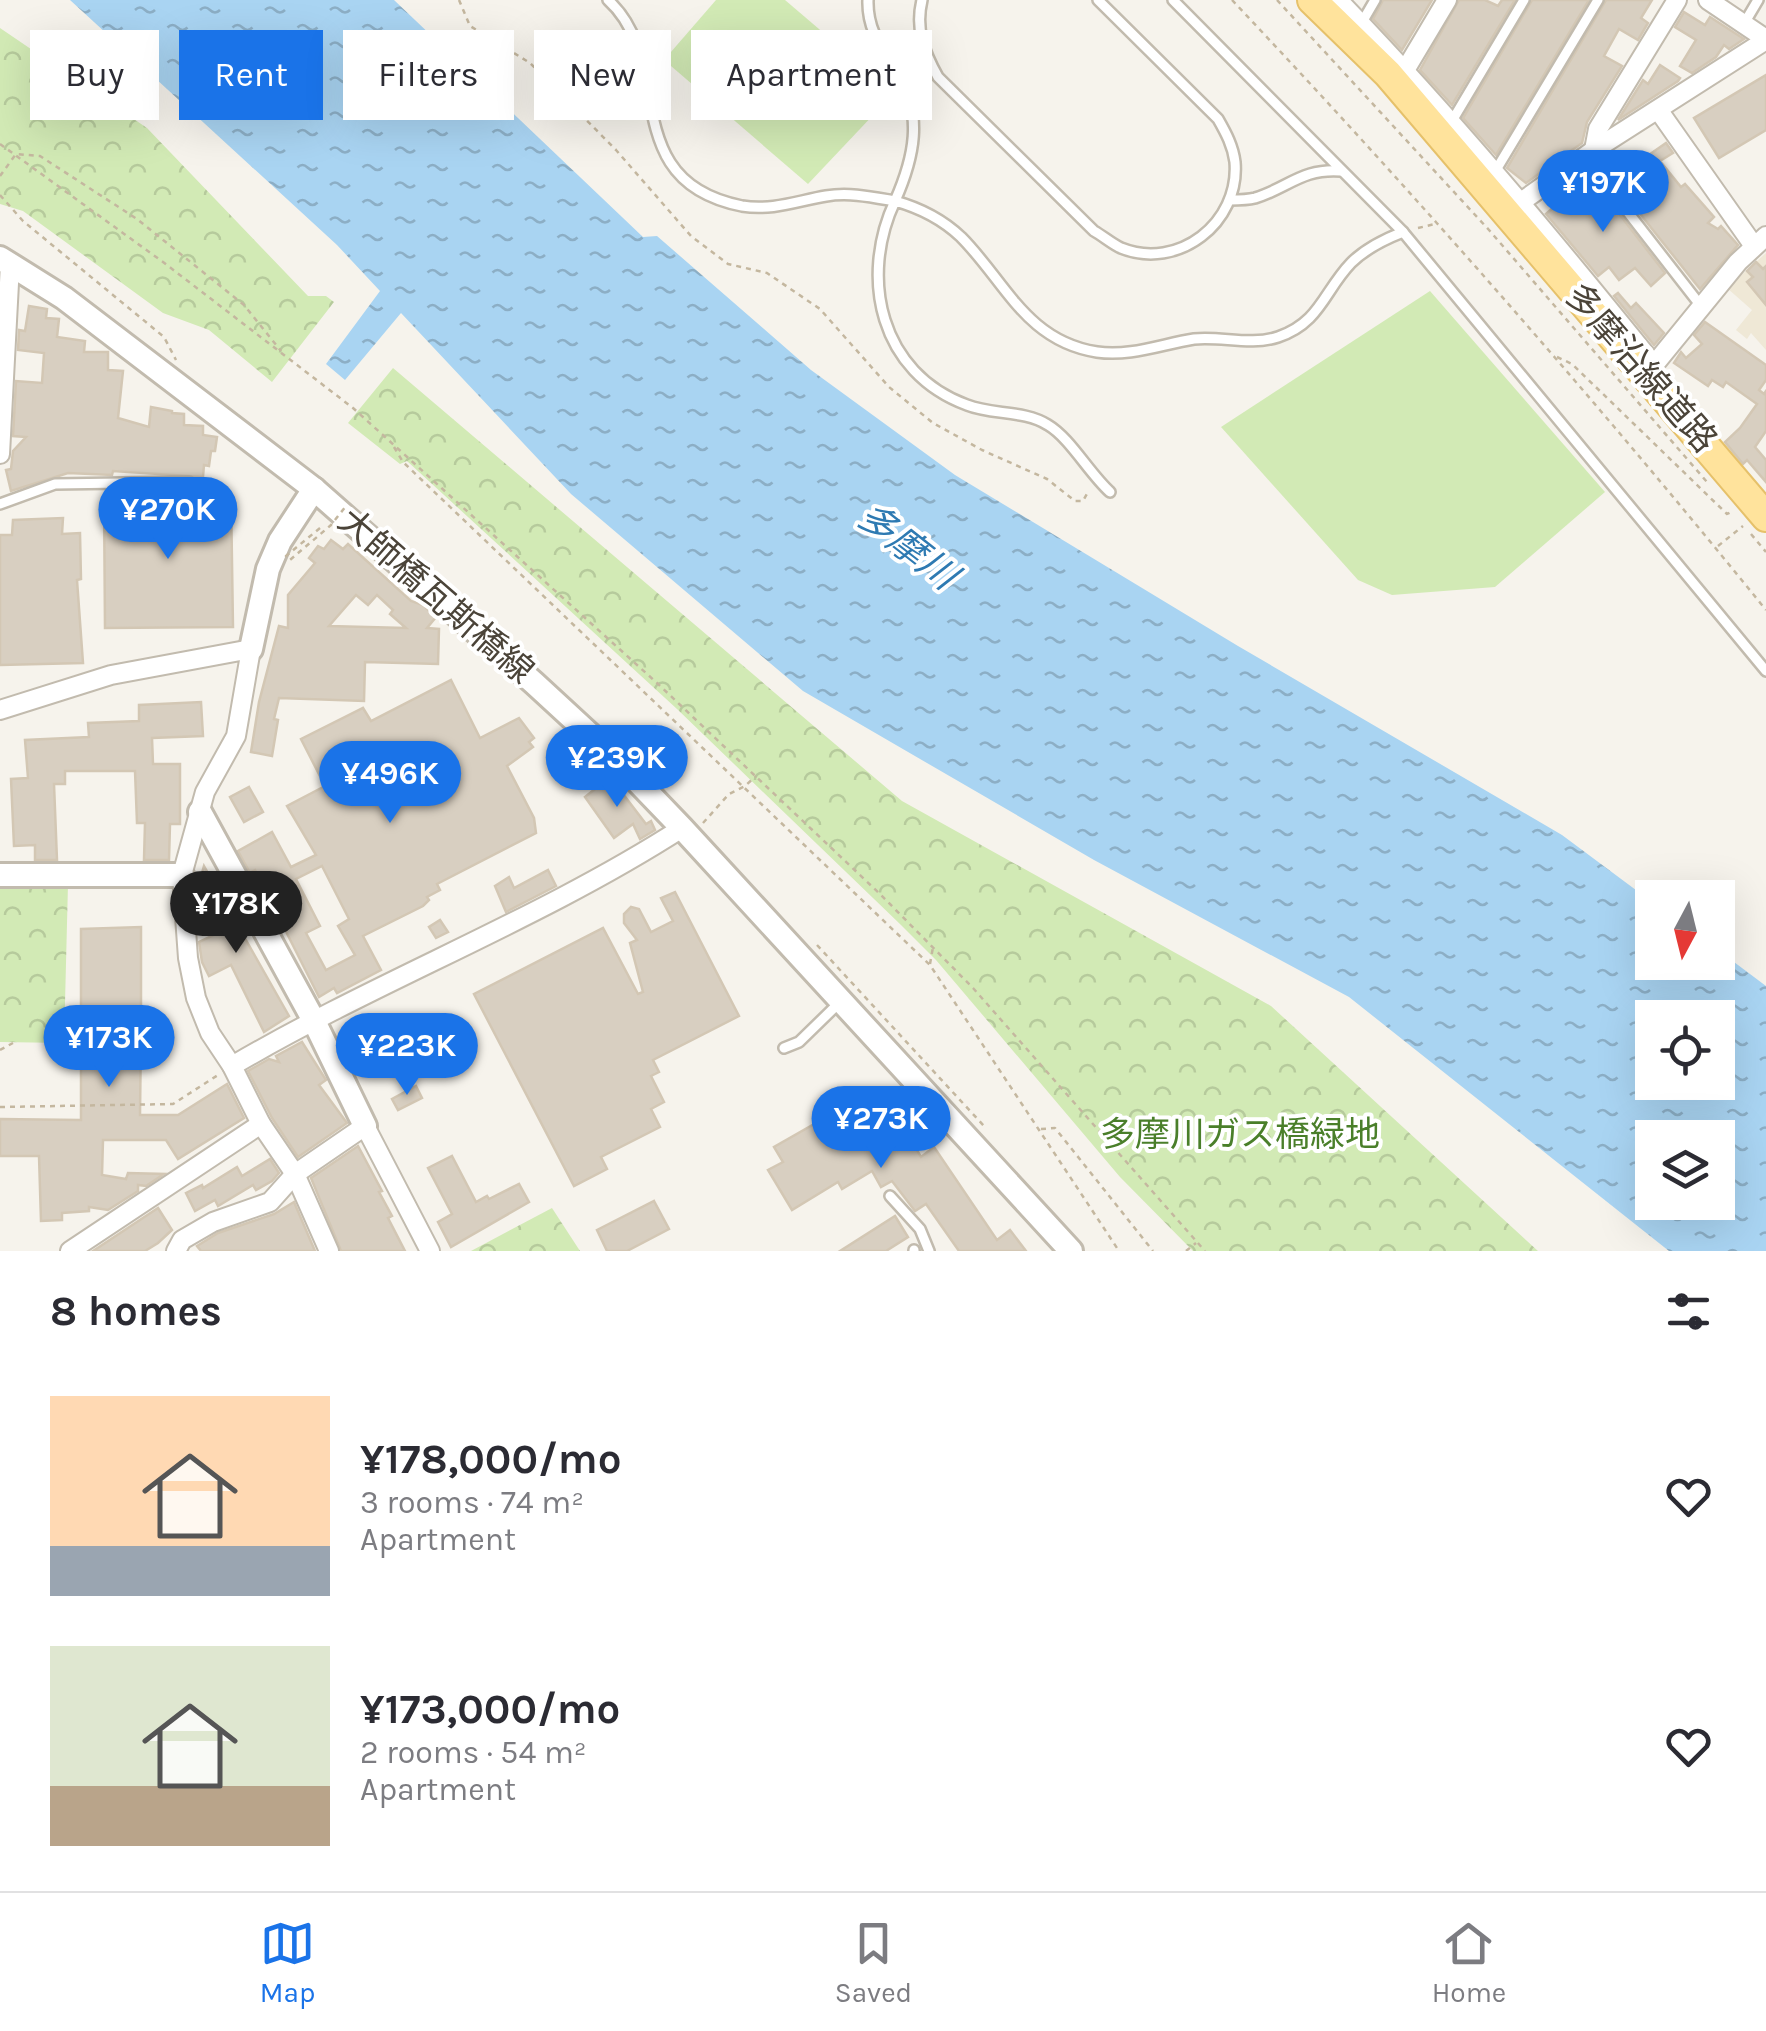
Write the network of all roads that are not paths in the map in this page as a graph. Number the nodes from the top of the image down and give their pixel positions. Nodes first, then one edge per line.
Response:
1 (608, 0) edge
2 (868, 0) edge
3 (922, 0) edge
4 (1098, 0) edge
5 (1173, 0) edge
6 (1312, 0) edge
7 (1338, 0) edge
8 (1376, 0) edge
9 (1448, 0) edge
10 (1524, 0) edge
11 (1598, 0) edge
12 (1677, 0) edge
13 (1708, 0) edge
14 (1758, 0) edge
15 (1745, 22) junction
16 (1361, 24) junction
17 (1766, 39) edge
18 (1404, 72) junction
19 (1659, 111) junction
20 (1452, 121) junction
21 (1590, 154) junction
22 (1496, 170) junction
23 (1342, 171) junction
24 (1230, 200) junction
25 (895, 201) junction
26 (1520, 202) junction
27 (1402, 232) junction
28 (1760, 241) edge
29 (5, 261) edge
30 (1702, 306) junction
31 (0, 454) edge
32 (188, 482) dead end
33 (314, 489) junction
34 (1110, 492) dead end
35 (0, 504) edge
36 (1751, 522) edge
37 (251, 649) junction
38 (1766, 671) edge
39 (0, 710) edge
40 (200, 812) junction
41 (691, 827) junction
42 (0, 876) edge
43 (182, 876) junction
44 (842, 1000) junction
45 (313, 1019) junction
46 (784, 1048) dead end
47 (232, 1066) junction
48 (261, 1124) junction
49 (365, 1126) junction
50 (296, 1174) junction
51 (890, 1196) dead end
52 (182, 1247) edge
53 (72, 1250) edge
54 (328, 1251) edge
55 (430, 1251) edge
56 (914, 1251) edge
57 (928, 1251) edge
58 (1070, 1251) edge

1 - 25 lane
2 - 25 lane
3 - 24 lane
4 - 24 lane
5 - 23 lane
6 - 36 main road, 多摩沿線道路
7 - 16 street
8 - 16 lane
9 - 18 street
10 - 20 lane
11 - 22 lane
12 - 21 street
13 - 15 street
14 - 15 lane
15 - 17 street
16 - 18 street
17 - 19 street
18 - 20 street
19 - 21 street
19 - 28 street
20 - 22 street
21 - 26 street
21 - 30 lane
22 - 26 street
23 - 24 lane
23 - 27 lane
25 - 27 lane
25 - 34 lane
26 - 30 street
27 - 38 lane
28 - 30 street
29 - 31 street
29 - 33 street, 大師橋瓦斯橋線
32 - 35 lane
33 - 37 street
33 - 41 street, 大師橋瓦斯橋線
37 - 39 street
37 - 40 street
40 - 43 street
40 - 45 street
41 - 44 street, 大師橋瓦斯橋線
41 - 45 street
42 - 43 street
43 - 47 street
44 - 46 lane
44 - 58 street, 大師橋瓦斯橋線
45 - 47 street
45 - 49 street
47 - 48 street
48 - 50 street
48 - 53 street
49 - 50 street
49 - 55 street
50 - 52 street
50 - 54 street
51 - 57 lane
56 - 57 lane

